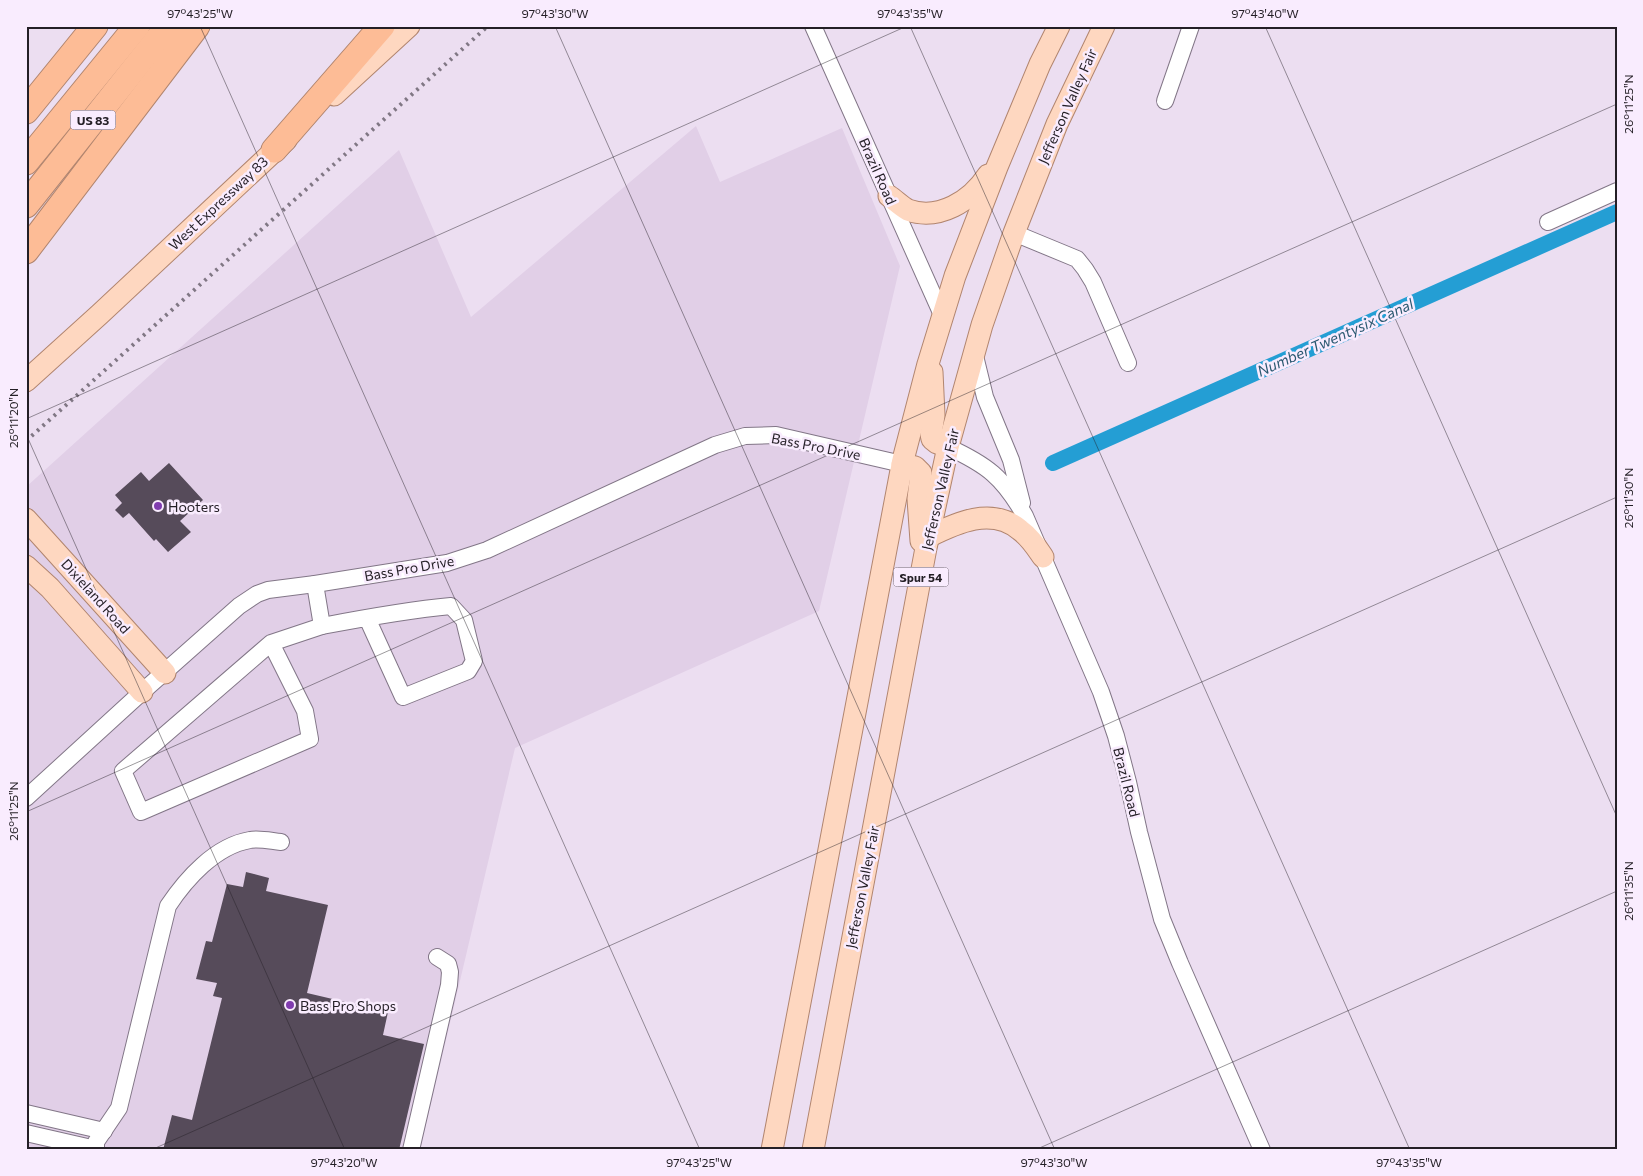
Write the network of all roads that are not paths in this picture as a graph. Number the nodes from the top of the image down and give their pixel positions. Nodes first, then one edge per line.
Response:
1 (95, 26) edge
2 (137, 26) edge
3 (168, 26) edge
4 (197, 26) edge
5 (382, 26) edge
6 (410, 26) edge
7 (813, 26) edge
8 (1060, 26) edge
9 (1104, 26) edge
10 (1191, 26) edge
11 (1165, 101) dead end
12 (26, 111) edge
13 (274, 150) junction
14 (1003, 152) junction
15 (26, 162) edge
16 (1617, 191) edge
17 (889, 196) junction
18 (26, 205) edge
19 (1548, 222) dead end
20 (1014, 233) junction
21 (26, 251) edge
22 (943, 317) junction
23 (933, 350) junction
24 (974, 354) junction
25 (1128, 363) dead end
26 (31, 374) edge
27 (948, 447) junction
28 (902, 464) junction
29 (1024, 516) junction
30 (26, 518) edge
31 (928, 537) junction
32 (1043, 557) junction
33 (26, 566) edge
34 (923, 566) junction
35 (315, 584) junction
36 (367, 618) junction
37 (322, 626) junction
38 (271, 643) junction
39 (165, 673) junction
40 (142, 692) junction
41 (26, 798) edge
42 (280, 842) dead end
43 (437, 957) dead end
44 (26, 1113) edge
45 (104, 1131) junction
46 (26, 1133) edge
47 (96, 1150) edge
48 (411, 1150) edge
49 (772, 1150) edge
50 (813, 1150) edge
51 (1262, 1150) edge

1 - 12 highway
2 - 15 highway
3 - 18 highway, US 83
4 - 21 highway
5 - 13 highway
6 - 13 main road, West Expressway 83
7 - 17 street, Brazil Road
8 - 14 main road, Spur 54
9 - 20 main road, Jefferson Valley Fair / Spur 54
10 - 11 street
13 - 26 main road, West Expressway 83
14 - 17 main road
14 - 22 main road, Spur 54
16 - 19 street
17 - 22 street, Brazil Road
20 - 24 main road, Jefferson Valley Fair / Spur 54
20 - 25 street
22 - 23 main road, Spur 54
23 - 27 main road
23 - 28 main road, Spur 54
24 - 27 main road, Jefferson Valley Fair / Spur 54
24 - 29 street
27 - 29 street, Brazil Road
27 - 31 main road, Jefferson Valley Fair / Spur 54
28 - 34 main road
28 - 35 street, Bass Pro Drive
28 - 49 main road, Spur 54
29 - 32 street, Brazil Road
30 - 39 main road, Dixieland Road
31 - 32 main road
31 - 34 main road, Jefferson Valley Fair / Spur 54
32 - 51 street, Brazil Road
33 - 40 main road, Dixieland Road
34 - 50 main road, Jefferson Valley Fair / Spur 54
35 - 37 street
35 - 39 street, Bass Pro Drive
36 - 36 street
36 - 37 street
37 - 38 street
38 - 38 street
39 - 40 street, Bass Pro Drive
40 - 41 street, Bass Pro Drive
42 - 45 street
43 - 48 street
44 - 45 street
45 - 47 street
46 - 47 street

